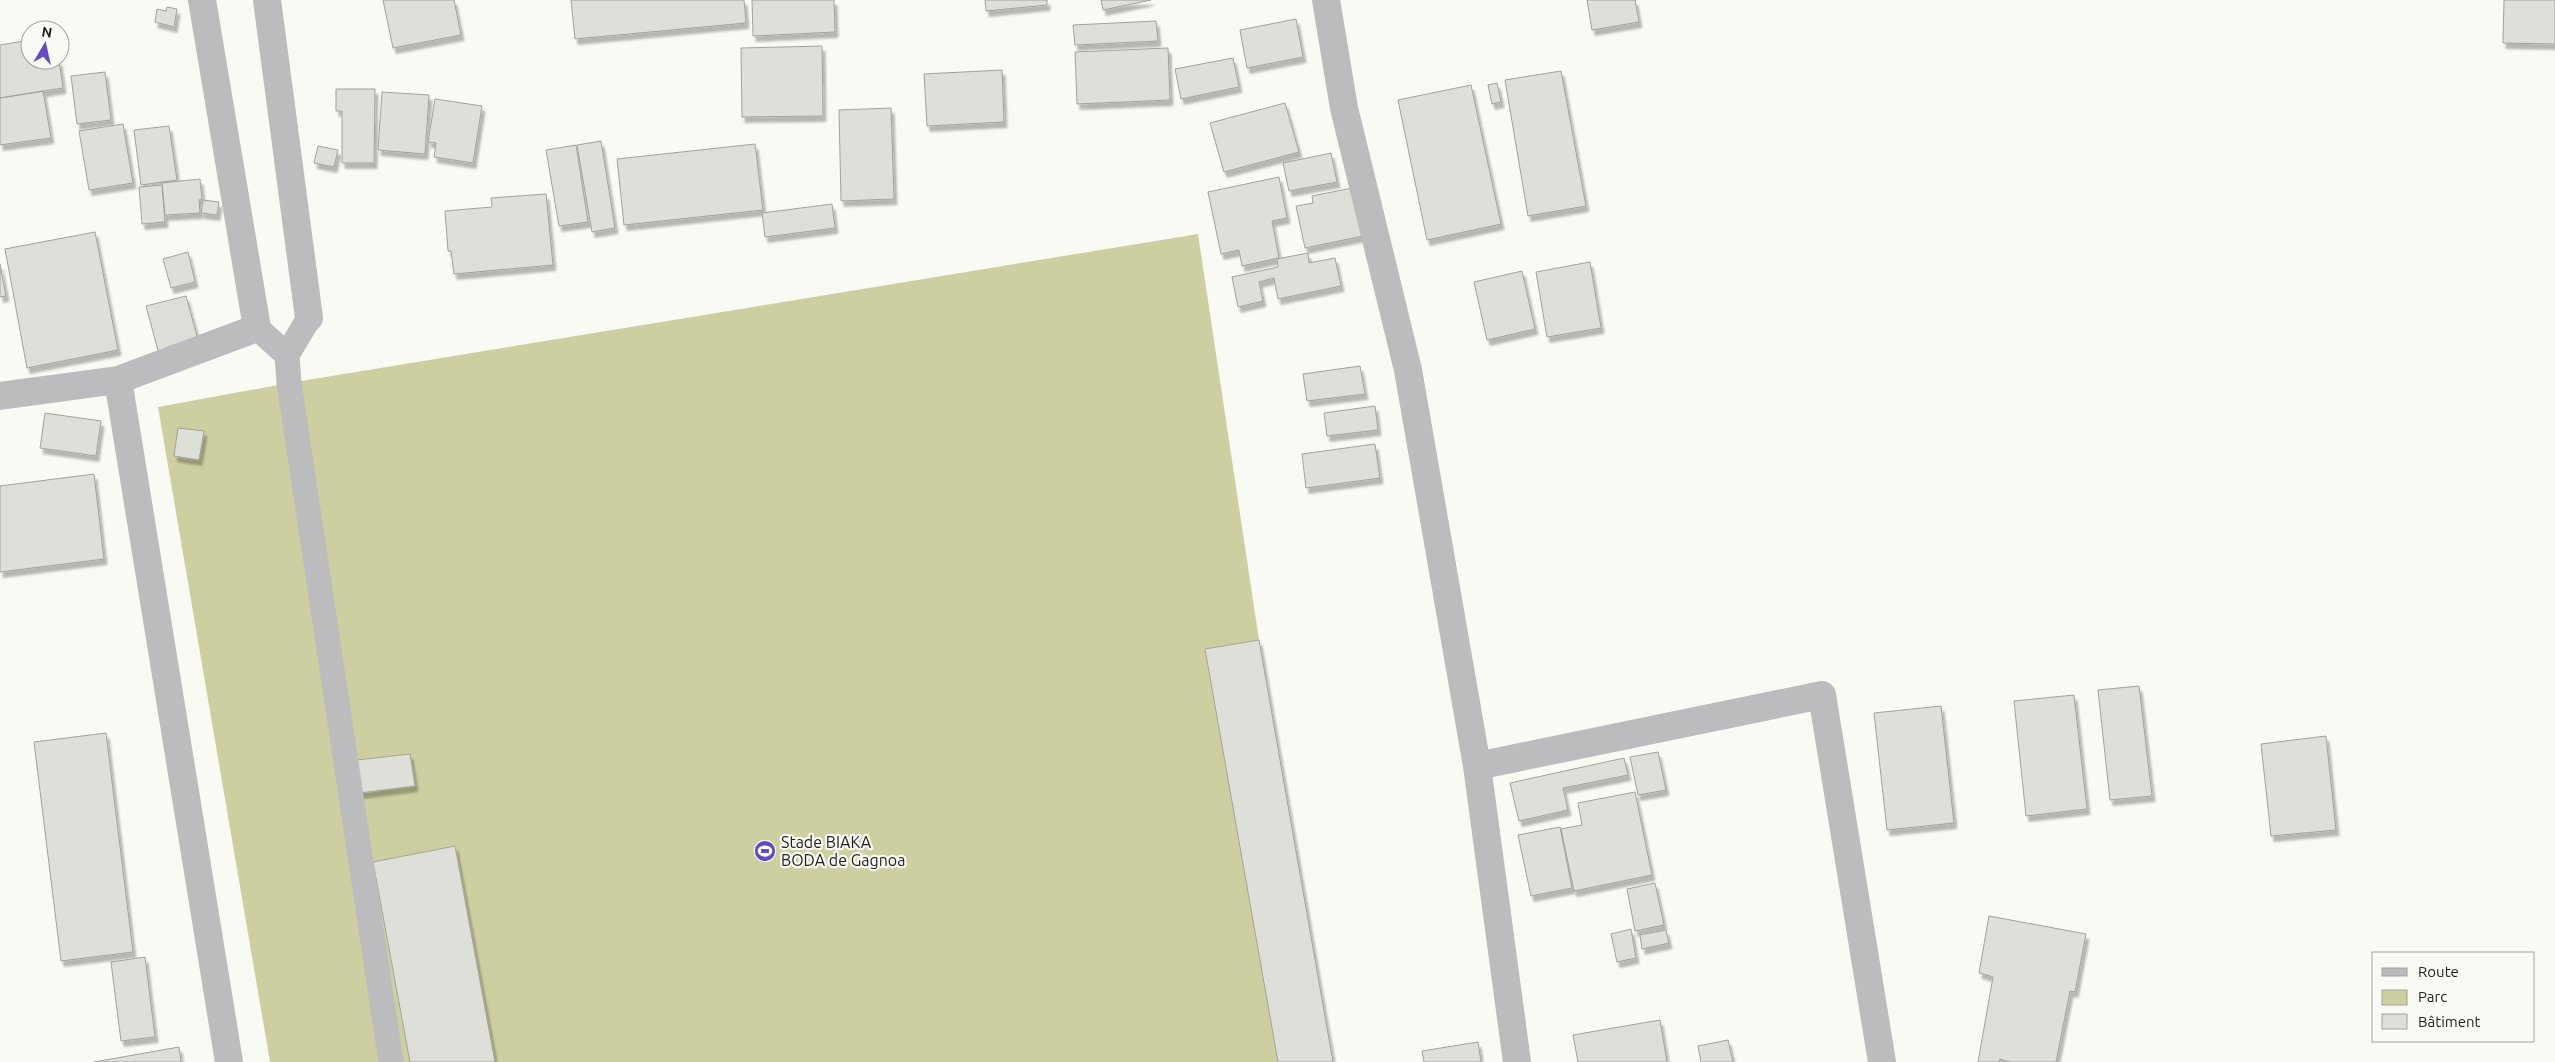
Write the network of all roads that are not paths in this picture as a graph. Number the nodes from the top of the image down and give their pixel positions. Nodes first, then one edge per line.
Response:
1 (202, 0) edge
2 (267, 0) edge
3 (1326, 0) edge
4 (309, 318) joint
5 (257, 328) junction
6 (287, 355) junction
7 (118, 380) junction
8 (0, 396) edge
9 (1477, 766) junction
10 (229, 1062) edge
11 (391, 1062) edge
12 (1517, 1062) edge
13 (1882, 1062) edge

1 - 5 street
2 - 4 street
3 - 9 street
4 - 6 lane
5 - 6 lane
5 - 7 street
6 - 11 lane
7 - 8 street
7 - 10 street
9 - 12 street
9 - 13 street

